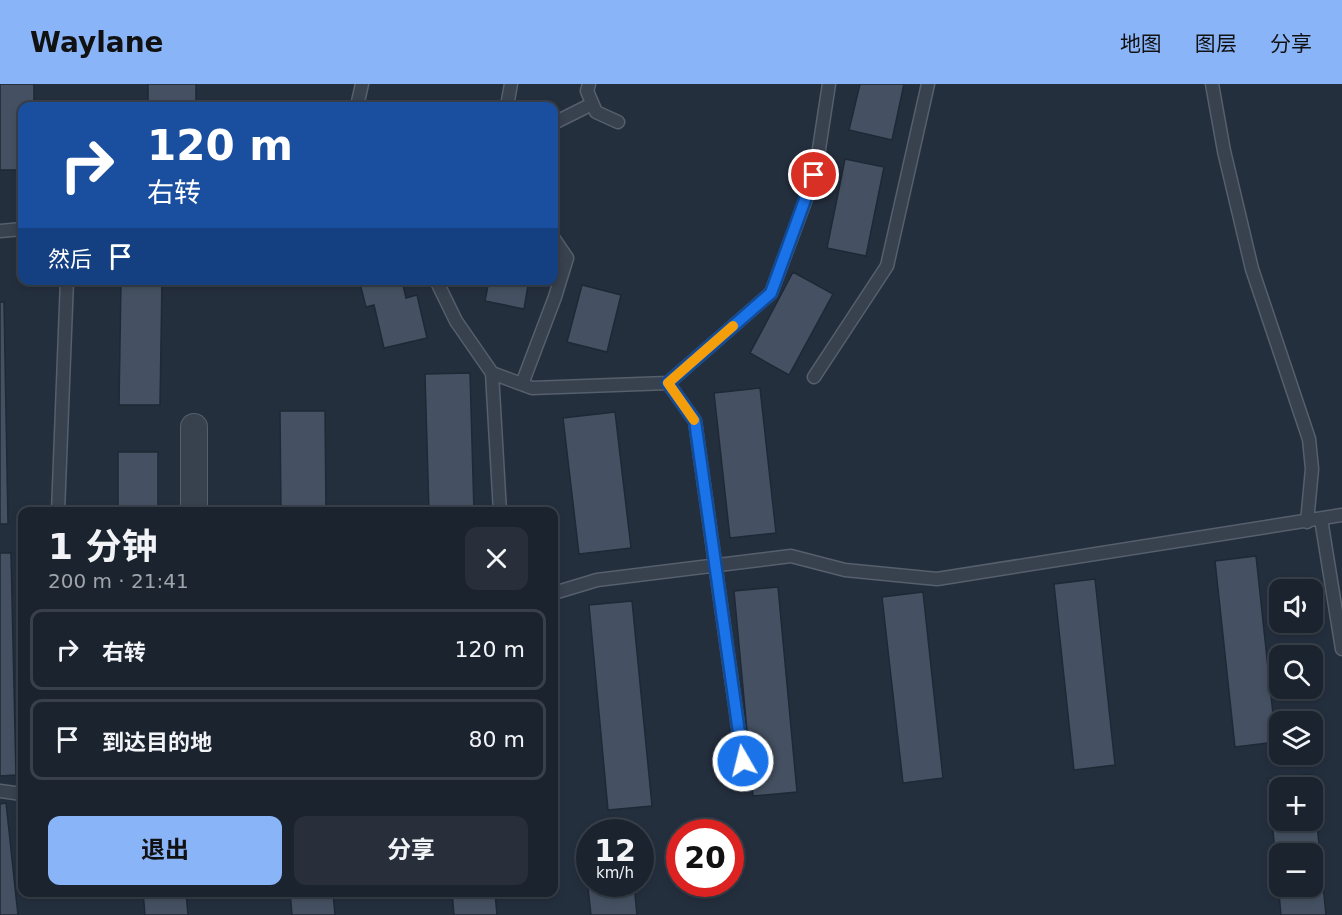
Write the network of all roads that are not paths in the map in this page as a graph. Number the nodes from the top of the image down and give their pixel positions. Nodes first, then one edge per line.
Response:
1 (362, 84) edge
2 (510, 84) edge
3 (589, 84) edge
4 (829, 84) edge
5 (928, 84) edge
6 (1212, 84) edge
7 (358, 102) edge
8 (508, 102) edge
9 (592, 104) junction
10 (558, 121) edge
11 (618, 122) dead end
12 (18, 229) edge
13 (0, 231) edge
14 (558, 245) edge
15 (68, 285) edge
16 (438, 285) edge
17 (492, 373) junction
18 (814, 377) dead end
19 (668, 383) junction
20 (522, 384) junction
21 (194, 427) dead end
22 (58, 507) edge
23 (195, 507) edge
24 (500, 507) edge
25 (1342, 515) edge
26 (1321, 519) junction
27 (1307, 522) junction
28 (715, 566) junction
29 (558, 592) edge
30 (1342, 650) edge
31 (746, 783) dead end
32 (0, 791) edge
33 (18, 793) edge

1 - 7 lane
2 - 8 lane
3 - 9 lane
4 - 19 lane
5 - 18 lane
6 - 27 lane
9 - 10 lane
9 - 11 lane
12 - 13 lane
14 - 20 lane
15 - 22 lane
16 - 17 lane
17 - 20 lane
17 - 24 lane
19 - 20 lane
19 - 28 lane
21 - 23 street
25 - 26 lane
26 - 27 lane
26 - 30 lane
27 - 28 lane
28 - 29 lane
28 - 31 lane
32 - 33 lane

